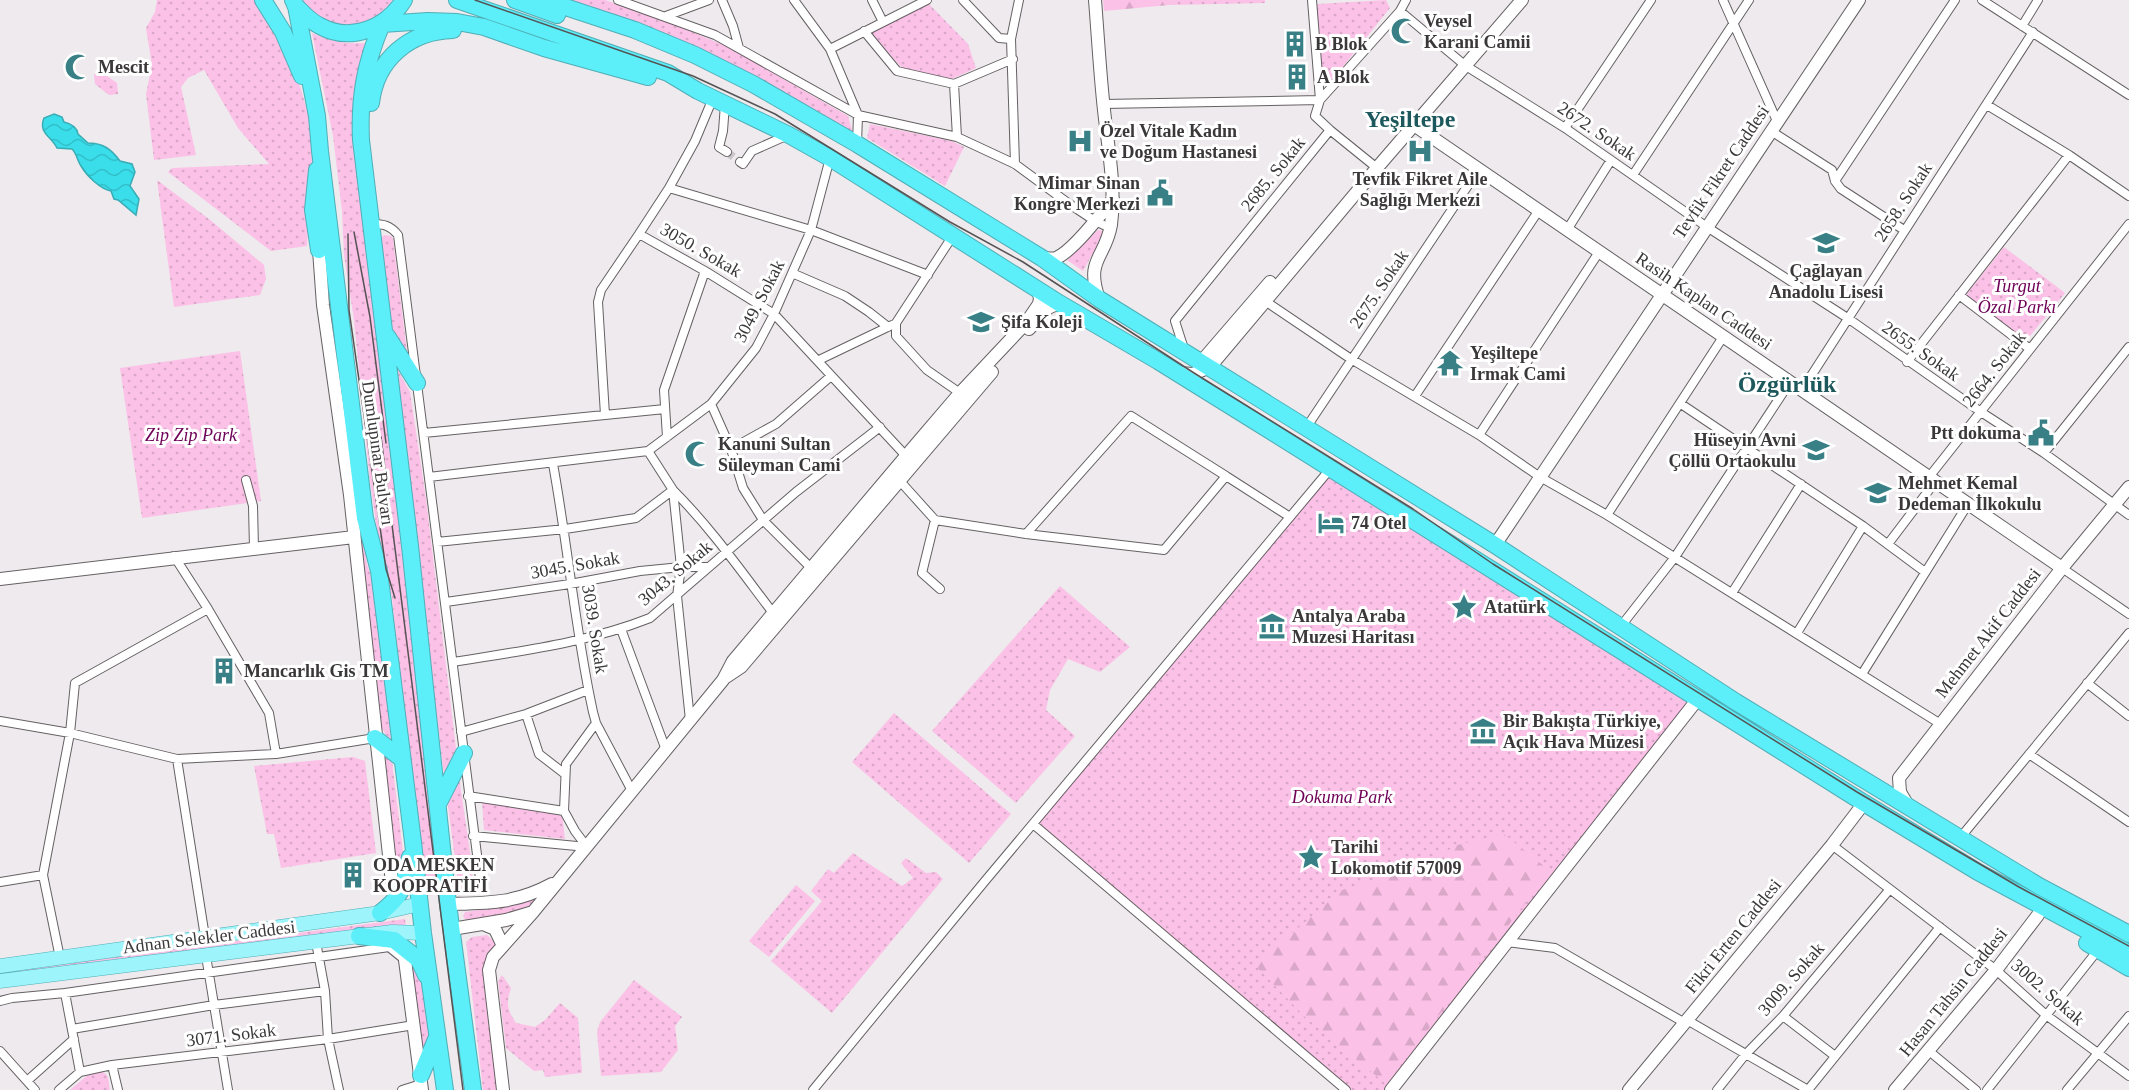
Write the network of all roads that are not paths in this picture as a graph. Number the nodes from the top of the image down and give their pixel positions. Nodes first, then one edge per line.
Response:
1 (263, 0) edge
2 (404, 0) edge
3 (457, 0) edge
4 (515, 0) edge
5 (544, 0) edge
6 (618, 0) edge
7 (709, 0) edge
8 (722, 0) edge
9 (794, 0) edge
10 (872, 0) edge
11 (927, 0) edge
12 (963, 0) edge
13 (1019, 0) edge
14 (1095, 0) edge
15 (1312, 0) edge
16 (1406, 0) edge
17 (1514, 0) edge
18 (1522, 0) edge
19 (1652, 0) edge
20 (1723, 0) edge
21 (1749, 0) edge
22 (1859, 0) edge
23 (1955, 0) edge
24 (1982, 0) edge
25 (2038, 0) edge
26 (292, 2) edge
27 (1400, 10) junction
28 (666, 16) junction
29 (884, 22) junction
30 (1734, 23) junction
31 (382, 24) junction
32 (2022, 26) junction
33 (864, 31) junction
34 (2033, 32) junction
35 (511, 36) junction
36 (1011, 39) junction
37 (739, 48) junction
38 (830, 49) junction
39 (1013, 59) junction
40 (1464, 64) junction
41 (753, 84) junction
42 (954, 84) junction
43 (2129, 95) edge
44 (712, 97) junction
45 (1320, 100) junction
46 (1103, 104) junction
47 (1987, 105) junction
48 (317, 116) junction
49 (858, 116) junction
50 (1414, 125) junction
51 (1774, 126) junction
52 (1565, 128) junction
53 (1330, 130) junction
54 (789, 135) junction
55 (957, 137) junction
56 (857, 144) junction
57 (320, 151) junction
58 (727, 152) tunnel mouth
59 (2070, 155) junction
60 (830, 158) junction
61 (1611, 160) junction
62 (740, 162) dead end
63 (365, 164) junction
64 (1015, 164) junction
65 (1372, 164) junction
66 (1479, 169) junction
67 (1633, 175) junction
68 (1835, 181) junction
69 (669, 188) junction
70 (2129, 196) edge
71 (1114, 198) junction
72 (1539, 210) junction
73 (1095, 221) junction
74 (372, 224) junction
75 (2129, 224) edge
76 (1707, 227) junction
77 (1110, 228) junction
78 (811, 230) junction
79 (1567, 230) junction
80 (1904, 230) junction
81 (639, 234) junction
82 (952, 237) junction
83 (319, 250) joint
84 (1599, 252) junction
85 (1042, 258) junction
86 (705, 271) junction
87 (792, 273) junction
88 (928, 274) junction
89 (1038, 290) junction
90 (1662, 294) junction
91 (1959, 295) junction
92 (1100, 299) junction
93 (1265, 301) junction
94 (1059, 303) junction
95 (774, 314) junction
96 (1849, 320) junction
97 (892, 325) junction
98 (1029, 325) junction
99 (385, 333) junction
100 (1723, 337) junction
101 (2129, 347) edge
102 (2030, 349) junction
103 (1184, 351) junction
104 (1351, 359) junction
105 (819, 360) junction
106 (1907, 362) junction
107 (1205, 364) junction
108 (1178, 373) junction
109 (831, 376) junction
110 (1790, 382) junction
111 (417, 383) junction
112 (1802, 390) junction
113 (960, 393) junction
114 (1415, 396) junction
115 (711, 404) junction
116 (1681, 404) junction
117 (665, 409) junction
118 (1981, 412) junction
119 (605, 415) junction
120 (880, 427) junction
121 (1306, 428) junction
122 (424, 433) junction
123 (1479, 435) junction
124 (668, 437) junction
125 (1747, 447) junction
126 (731, 449) junction
127 (648, 451) junction
128 (2044, 453) junction
129 (910, 459) junction
130 (553, 464) junction
131 (1331, 468) junction
132 (1226, 476) junction
133 (429, 477) junction
134 (1540, 477) junction
135 (1932, 479) junction
136 (246, 480) dead end
137 (899, 480) junction
138 (1801, 484) junction
139 (2129, 487) edge
140 (673, 490) junction
141 (350, 495) junction
142 (1968, 504) junction
143 (2115, 505) junction
144 (1607, 515) junction
145 (2129, 515) edge
146 (1290, 517) junction
147 (364, 518) junction
148 (763, 520) junction
149 (935, 520) junction
150 (1863, 526) junction
151 (565, 529) junction
152 (1026, 534) junction
153 (354, 537) junction
154 (437, 542) junction
155 (1888, 544) junction
156 (1495, 545) junction
157 (254, 548) junction
158 (727, 551) junction
159 (174, 556) junction
160 (1675, 557) junction
161 (681, 567) junction
162 (709, 567) junction
163 (811, 568) junction
164 (2062, 568) junction
165 (1496, 571) junction
166 (1925, 572) junction
167 (0, 579) edge
168 (570, 584) junction
169 (940, 589) dead end
170 (1732, 593) junction
171 (677, 596) junction
172 (446, 602) junction
173 (208, 609) junction
174 (773, 613) junction
175 (2129, 614) edge
176 (1621, 626) junction
177 (621, 629) junction
178 (1797, 633) junction
179 (2129, 633) edge
180 (580, 640) junction
181 (453, 662) junction
182 (1862, 674) junction
183 (723, 680) junction
184 (2087, 683) junction
185 (588, 690) junction
186 (1697, 700) junction
187 (526, 714) junction
188 (2129, 716) edge
189 (690, 720) junction
190 (0, 721) edge
191 (596, 723) junction
192 (1939, 723) junction
193 (461, 732) junction
194 (70, 733) junction
195 (375, 738) junction
196 (666, 750) junction
197 (464, 753) junction
198 (276, 754) junction
199 (2029, 754) junction
200 (177, 759) junction
201 (402, 759) junction
202 (565, 774) junction
203 (632, 791) junction
204 (468, 796) junction
205 (1864, 803) junction
206 (438, 805) junction
207 (1909, 808) junction
208 (564, 811) junction
209 (2129, 822) edge
210 (1033, 824) junction
211 (473, 836) junction
212 (1960, 838) junction
213 (413, 842) junction
214 (1832, 845) junction
215 (587, 847) junction
216 (2001, 862) junction
217 (1978, 872) junction
218 (44, 875) junction
219 (558, 881) junction
220 (0, 882) edge
221 (481, 886) dead end
222 (1890, 889) junction
223 (393, 892) dead end
224 (420, 904) junction
225 (448, 904) junction
226 (533, 912) junction
227 (380, 913) junction
228 (2037, 915) junction
229 (482, 924) junction
230 (1940, 927) junction
231 (452, 928) junction
232 (2129, 928) edge
233 (423, 933) junction
234 (2129, 934) edge
235 (359, 936) junction
236 (205, 938) junction
237 (316, 942) junction
238 (1507, 942) junction
239 (503, 945) junction
240 (2098, 950) junction
241 (2129, 953) edge
242 (206, 956) junction
243 (319, 957) junction
244 (60, 958) junction
245 (405, 960) joint
246 (0, 966) edge
247 (2129, 968) edge
248 (1996, 970) junction
249 (209, 973) junction
250 (0, 981) edge
251 (430, 986) junction
252 (325, 991) junction
253 (65, 993) junction
254 (0, 1001) edge
255 (214, 1005) junction
256 (1783, 1016) junction
257 (2046, 1016) junction
258 (2129, 1016) edge
259 (1686, 1021) junction
260 (414, 1025) junction
261 (72, 1029) junction
262 (438, 1036) junction
263 (74, 1039) junction
264 (328, 1039) junction
265 (0, 1051) edge
266 (1929, 1051) junction
267 (222, 1053) junction
268 (2096, 1054) junction
269 (1745, 1055) junction
270 (1835, 1056) junction
271 (112, 1065) junction
272 (80, 1072) junction
273 (2129, 1076) edge
274 (27, 1081) junction
275 (421, 1083) edge
276 (35, 1090) edge
277 (59, 1090) edge
278 (118, 1090) edge
279 (228, 1090) edge
280 (339, 1090) edge
281 (402, 1090) edge
282 (445, 1090) edge
283 (473, 1090) edge
284 (503, 1090) edge
285 (813, 1090) edge
286 (1346, 1090) edge
287 (1391, 1090) edge
288 (1629, 1090) edge
289 (1717, 1090) edge
290 (1808, 1090) edge
291 (1895, 1090) edge
292 (1976, 1090) edge
293 (1987, 1090) edge
294 (2067, 1090) edge

1 - 48 highway
2 - 31 highway
3 - 44 highway
4 - 41 highway
5 - 41 highway
6 - 28 street
7 - 28 street
8 - 37 street
9 - 38 street
10 - 29 street
11 - 29 street
12 - 36 street
13 - 36 street
14 - 46 street
15 - 45 street, 2685. Sokak
16 - 27 street
17 - 40 street
18 - 40 street
19 - 52 street
20 - 30 street
21 - 30 street
22 - 51 street, Tevfik Fikret Caddesi
23 - 68 street
24 - 32 street
25 - 32 street
26 - 31 highway
26 - 48 highway, Dumlupınar Bulvarı
27 - 40 street, 2672. Sokak
27 - 45 street
28 - 37 street
29 - 33 street
30 - 51 street
30 - 67 street
31 - 35 highway
31 - 63 highway, Dumlupınar Bulvarı
32 - 34 street
33 - 38 street
33 - 42 street
34 - 43 street
34 - 47 street, 2658. Sokak
35 - 44 highway
35 - 63 highway
36 - 39 street
37 - 49 street
38 - 49 street
39 - 42 street
39 - 64 street
40 - 50 street
40 - 52 street, 2672. Sokak
40 - 65 street
41 - 56 highway
42 - 55 street
44 - 54 highway
44 - 58 street
44 - 69 street
45 - 46 street
45 - 53 street, 2685. Sokak
46 - 71 street
47 - 59 street
47 - 80 street, 2658. Sokak
48 - 57 highway, Dumlupınar Bulvarı
49 - 55 street
49 - 56 street
50 - 66 street, Rasih Kaplan Caddesi
50 - 93 street
51 - 68 street
51 - 76 street, Tevfik Fikret Caddesi
52 - 61 street, 2672. Sokak
53 - 65 street
53 - 103 street, 2685. Sokak
54 - 60 highway
54 - 62 street
55 - 64 street
56 - 85 highway
57 - 83 highway
57 - 147 highway, Dumlupınar Bulvarı
59 - 70 street
59 - 91 street
60 - 78 street, 3049. Sokak
60 - 82 highway
61 - 67 street, 2672. Sokak
61 - 79 street
63 - 74 highway, Dumlupınar Bulvarı
64 - 73 street
65 - 107 street
66 - 72 street, Rasih Kaplan Caddesi
66 - 104 street, 2675. Sokak
67 - 76 street, 2672. Sokak
68 - 80 street
69 - 78 street
69 - 81 street
71 - 73 street
71 - 77 street
72 - 79 street, Rasih Kaplan Caddesi
72 - 114 street
73 - 77 street
73 - 85 street
74 - 99 highway, Dumlupınar Bulvarı
74 - 111 street
75 - 102 street, 2664. Sokak
76 - 90 street, Tevfik Fikret Caddesi
76 - 96 street, 2655. Sokak
77 - 92 street
78 - 87 street, 3049. Sokak
78 - 88 street
79 - 84 street, Rasih Kaplan Caddesi
80 - 96 street, 2658. Sokak
81 - 86 street, 3050. Sokak
81 - 119 street, 3050. Sokak
82 - 88 street
82 - 89 highway
83 - 141 street
84 - 90 street, Rasih Kaplan Caddesi
84 - 123 street
85 - 92 highway
86 - 95 street, 3050. Sokak
86 - 117 street
87 - 95 street, 3049. Sokak
87 - 97 street
88 - 97 street
89 - 94 highway
89 - 98 street
90 - 100 street, Rasih Kaplan Caddesi
90 - 134 street, Tevfik Fikret Caddesi
91 - 102 street
91 - 106 street
92 - 103 highway
93 - 104 street
93 - 107 street
94 - 98 street
94 - 108 highway
95 - 105 street, 3050. Sokak
95 - 115 street, 3049. Sokak
96 - 106 street, 2655. Sokak
96 - 112 street, 2658. Sokak
97 - 105 street
97 - 113 street
98 - 113 street
98 - 129 street
99 - 111 highway
99 - 206 highway, Dumlupınar Bulvarı
100 - 110 street, Rasih Kaplan Caddesi
100 - 116 street
101 - 128 street
102 - 118 street, 2664. Sokak
103 - 107 highway
104 - 114 street
104 - 121 street, 2675. Sokak
105 - 109 street, 3050. Sokak
106 - 118 street, 2655. Sokak
107 - 108 street
107 - 121 highway
108 - 131 highway
109 - 120 street, 3050. Sokak
109 - 126 street
110 - 112 street, Rasih Kaplan Caddesi
110 - 125 street
111 - 122 street
112 - 135 street, Rasih Kaplan Caddesi
113 - 129 street
114 - 123 street
115 - 124 street, 3049. Sokak
115 - 126 street
116 - 125 street
116 - 144 street
117 - 119 street
117 - 124 street
118 - 128 street, 2655. Sokak
118 - 135 street, 2664. Sokak
119 - 122 street
120 - 129 street, 3050. Sokak
120 - 148 street, 3043. Sokak
121 - 156 highway
122 - 133 street
123 - 134 street
124 - 127 street, 3049. Sokak
125 - 138 street
125 - 160 street
126 - 148 street
127 - 130 street, 3049. Sokak
127 - 140 street
128 - 143 street, 2655. Sokak
129 - 137 street
129 - 163 street
130 - 133 street, 3049. Sokak
130 - 151 street, 3039. Sokak
131 - 146 street
131 - 165 highway
132 - 146 street
132 - 152 street
132 - 152 street
133 - 154 street
134 - 144 street
134 - 156 street, Tevfik Fikret Caddesi
135 - 142 street, Rasih Kaplan Caddesi
135 - 155 street, 2664. Sokak
136 - 157 street
137 - 149 street
137 - 183 street
138 - 150 street
138 - 170 street
139 - 143 street, Mehmet Akif Caddesi
140 - 151 street
140 - 158 street
140 - 161 street
141 - 147 highway
141 - 153 street
142 - 164 street, Rasih Kaplan Caddesi
142 - 166 street
143 - 145 street, 2655. Sokak
143 - 164 street, Mehmet Akif Caddesi
144 - 160 street
146 - 210 street
147 - 201 highway, Dumlupınar Bulvarı
148 - 158 street, 3043. Sokak
148 - 163 street
149 - 152 street
149 - 169 street
150 - 155 street
150 - 178 street
151 - 154 street
151 - 168 street, 3039. Sokak
153 - 157 street
153 - 195 street
154 - 172 street
155 - 166 street
156 - 165 highway
156 - 176 highway
157 - 159 street
158 - 162 street, 3043. Sokak
158 - 174 street
159 - 167 street
159 - 173 street
160 - 170 street
160 - 176 street
161 - 162 street, 3045. Sokak
161 - 168 street, 3045. Sokak
161 - 171 street
162 - 171 street, 3043. Sokak
163 - 174 street
164 - 175 street
164 - 192 street, Mehmet Akif Caddesi
165 - 186 highway
166 - 182 street
168 - 172 street, 3045. Sokak
168 - 180 street, 3039. Sokak
170 - 178 street
171 - 177 street, 3043. Sokak
171 - 189 street
172 - 181 street
173 - 194 street
173 - 198 street
174 - 183 street
176 - 207 highway
177 - 180 street, 3043. Sokak
177 - 196 street
178 - 182 street
179 - 184 street
180 - 181 street, 3043. Sokak
180 - 185 street, 3039. Sokak
181 - 193 street
182 - 192 street
183 - 189 street
184 - 188 street
184 - 199 street
185 - 187 street
185 - 191 street, 3039. Sokak
186 - 205 highway
186 - 238 street
187 - 193 street
187 - 202 street
189 - 196 street
190 - 194 street
191 - 202 street
191 - 203 street, 3039. Sokak
192 - 207 street, Mehmet Akif Caddesi
193 - 197 street
194 - 200 street
194 - 218 street
195 - 198 street
195 - 201 highway
195 - 223 street
196 - 203 street
197 - 204 street
197 - 206 highway
198 - 200 street
199 - 209 street
199 - 212 street
200 - 236 street
201 - 213 highway, Dumlupınar Bulvarı
202 - 208 street
203 - 215 street
204 - 208 street
204 - 211 street
205 - 214 street, Fikri Erten Caddesi
205 - 217 highway
206 - 225 highway, Dumlupınar Bulvarı
207 - 212 highway
208 - 215 street
210 - 285 street
210 - 286 street
211 - 215 street
211 - 221 street
212 - 216 highway
213 - 224 highway, Dumlupınar Bulvarı
213 - 227 highway
214 - 222 street, 3002. Sokak
214 - 259 street, Fikri Erten Caddesi
215 - 219 street
216 - 232 highway
216 - 234 highway
217 - 228 highway
217 - 241 highway
218 - 220 street
218 - 244 street
219 - 225 street
219 - 226 street
222 - 230 street, 3002. Sokak
222 - 256 street, 3009. Sokak
224 - 225 highway
224 - 227 main road, Adnan Selekler Caddesi
224 - 233 highway, Dumlupınar Bulvarı
225 - 231 highway, Dumlupınar Bulvarı
226 - 229 street
226 - 239 street
227 - 236 main road, Adnan Selekler Caddesi
228 - 240 highway
228 - 248 street, Hasan Tahsin Caddesi
229 - 231 street
229 - 239 street
230 - 248 street, 3002. Sokak
230 - 270 street
231 - 233 highway
231 - 283 highway, Dumlupınar Bulvarı
233 - 235 main road, Adnan Selekler Caddesi
233 - 251 highway, Dumlupınar Bulvarı
235 - 237 main road, Adnan Selekler Caddesi
235 - 251 highway
236 - 244 main road, Adnan Selekler Caddesi
237 - 242 main road, Adnan Selekler Caddesi
237 - 243 street
238 - 259 street
238 - 287 street
239 - 284 street
240 - 247 highway
240 - 257 street
242 - 249 street
242 - 250 main road, Adnan Selekler Caddesi
243 - 245 street
243 - 249 street
243 - 252 street
244 - 246 main road, Adnan Selekler Caddesi
245 - 260 street
248 - 257 street, 3002. Sokak
248 - 266 street, Hasan Tahsin Caddesi
249 - 253 street
249 - 255 street
251 - 262 highway, Dumlupınar Bulvarı
252 - 255 street
252 - 264 street
253 - 254 street
253 - 261 street
255 - 261 street
255 - 267 street
256 - 269 street, 3009. Sokak
256 - 270 street
257 - 268 street, 3002. Sokak
257 - 293 street
258 - 268 street
259 - 269 street
259 - 288 street, Fikri Erten Caddesi
260 - 264 street, 3071. Sokak
260 - 275 street
261 - 263 street
262 - 275 highway
262 - 282 highway, Dumlupınar Bulvarı
263 - 272 street
263 - 274 street
264 - 267 street, 3071. Sokak
264 - 280 street
265 - 274 street
266 - 291 street, Hasan Tahsin Caddesi
266 - 292 street
267 - 271 street, 3071. Sokak
267 - 279 street
268 - 273 street, 3002. Sokak
268 - 294 street
269 - 289 street, 3009. Sokak
269 - 290 street
270 - 290 street
271 - 272 street, 3071. Sokak
271 - 278 street
272 - 277 street, 3071. Sokak
274 - 276 street
275 - 281 street

